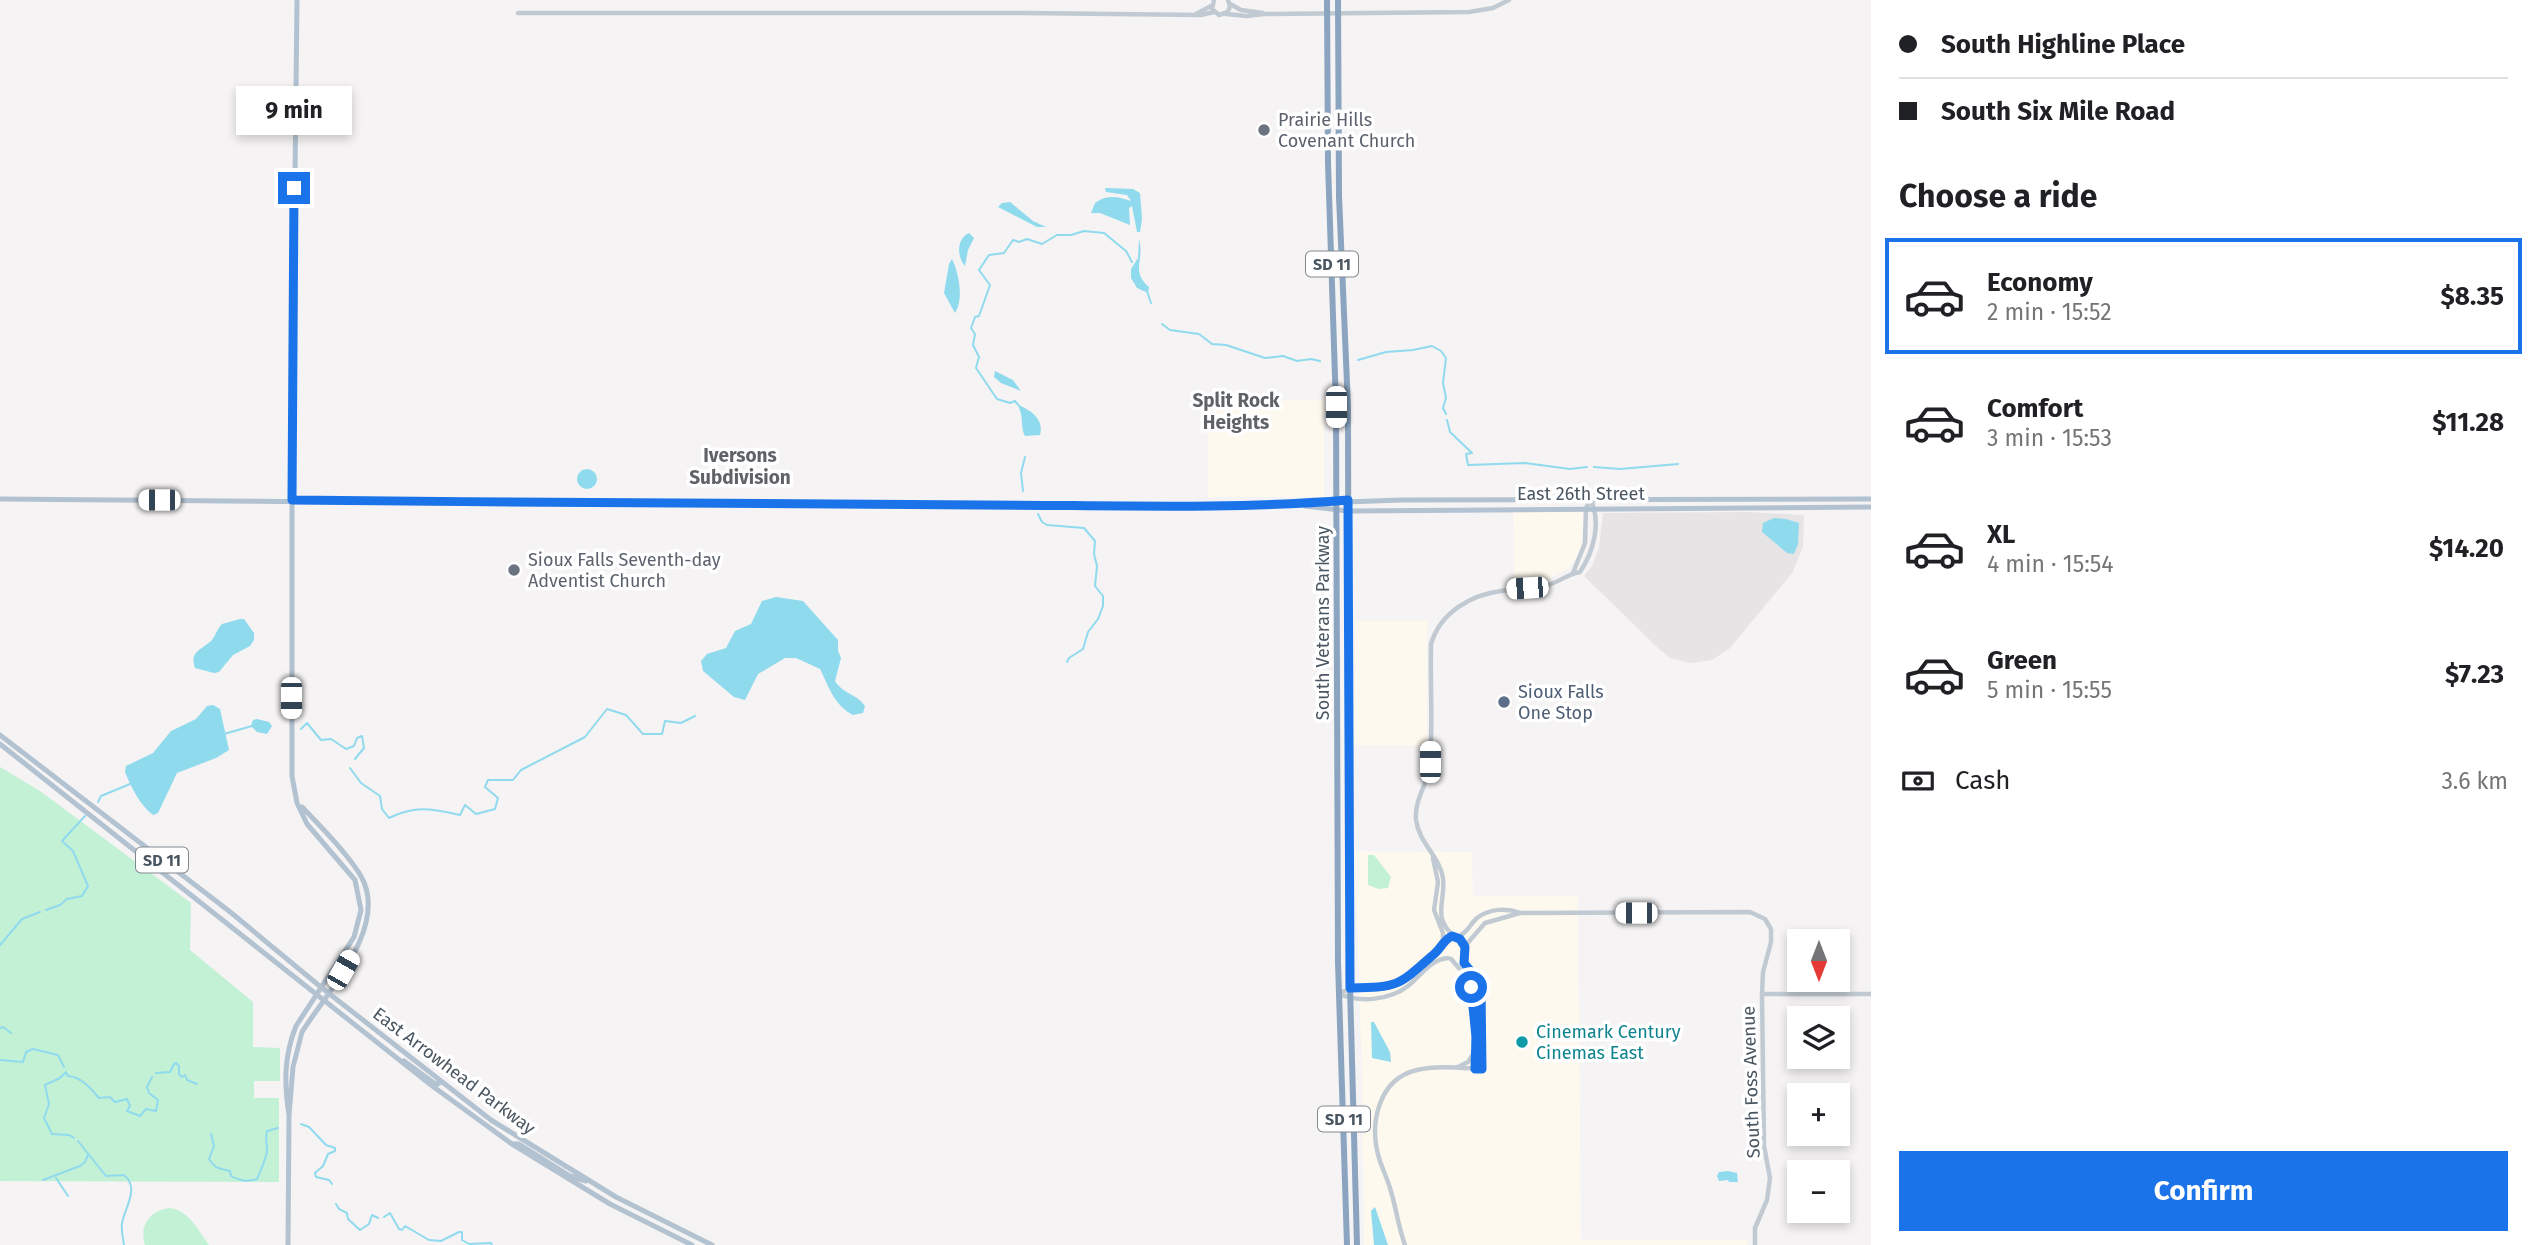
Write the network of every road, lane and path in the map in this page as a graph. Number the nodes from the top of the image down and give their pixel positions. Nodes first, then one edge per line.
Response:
1 (297, 0) edge
2 (1327, 0) edge
3 (1338, 0) edge
4 (1509, 0) edge
5 (1229, 2) edge
6 (1212, 3) edge
7 (1214, 12) junction
8 (518, 13) dead end
9 (1195, 14) junction
10 (1226, 14) junction
11 (1264, 14) junction
12 (1327, 14) junction
13 (1338, 14) junction
14 (0, 499) edge
15 (1871, 499) edge
16 (292, 500) junction
17 (1348, 500) junction
18 (1591, 500) junction
19 (1337, 501) junction
20 (1291, 504) junction
21 (1871, 507) edge
22 (1586, 508) junction
23 (1594, 508) junction
24 (1337, 509) junction
25 (1348, 511) junction
26 (1573, 573) junction
27 (0, 734) edge
28 (0, 744) edge
29 (298, 803) junction
30 (1433, 858) junction
31 (1521, 912) junction
32 (1456, 937) junction
33 (1442, 945) junction
34 (1464, 950) junction
35 (1450, 958) junction
36 (322, 988) junction
37 (1350, 988) junction
38 (328, 992) junction
39 (1339, 993) junction
40 (1762, 994) junction
41 (1871, 994) edge
42 (316, 995) junction
43 (1350, 998) junction
44 (323, 1000) junction
45 (1476, 1045) junction
46 (395, 1056) junction
47 (1450, 1069) junction
48 (1479, 1069) junction
49 (441, 1082) junction
50 (289, 1115) junction
51 (512, 1144) junction
52 (592, 1183) junction
53 (288, 1245) edge
54 (692, 1245) edge
55 (712, 1245) edge
56 (1347, 1245) edge
57 (1357, 1245) edge
58 (1405, 1245) edge
59 (1755, 1245) edge

1 - 16 main road
2 - 12 highway, South Veterans Parkway / SD 11
3 - 13 highway, South Veterans Parkway / SD 11
4 - 13 street
5 - 10 street
5 - 11 street
6 - 7 street
6 - 9 street
7 - 9 street
7 - 10 street
8 - 9 street
10 - 11 street
11 - 12 street
12 - 13 street
12 - 19 highway, South Veterans Parkway / SD 11
13 - 17 highway, South Veterans Parkway / SD 11
14 - 16 main road, East 26th Street
15 - 18 main road, East 26th Street
16 - 20 main road, East 26th Street
16 - 29 main road
17 - 18 main road, East 26th Street
17 - 19 main road, East 26th Street
17 - 25 highway, South Veterans Parkway / SD 11
18 - 22 street
18 - 23 street
19 - 20 main road, East 26th Street
19 - 24 highway, South Veterans Parkway / SD 11
20 - 24 main road, East 26th Street
21 - 23 main road, East 26th Street
22 - 23 main road, East 26th Street
22 - 25 main road, East 26th Street
22 - 26 street
23 - 26 street
24 - 25 main road, East 26th Street
24 - 39 highway, South Veterans Parkway / SD 11
25 - 37 highway, South Veterans Parkway / SD 11
26 - 30 street
27 - 36 main road, East Arrowhead Parkway / SD 11
28 - 42 main road, East Arrowhead Parkway / SD 11
29 - 36 main road
29 - 38 main road
30 - 32 street
30 - 33 street
31 - 32 street
31 - 34 street
31 - 40 street, South Foss Avenue
32 - 33 street
32 - 34 street
33 - 35 street
33 - 37 street
34 - 35 street
34 - 48 street
35 - 43 street
35 - 45 street
36 - 38 main road, East Arrowhead Parkway / SD 11
36 - 42 main road
37 - 39 street
37 - 43 highway, South Veterans Parkway / SD 11
38 - 44 main road
38 - 49 main road, East Arrowhead Parkway / SD 11
39 - 43 street
39 - 56 highway, South Veterans Parkway / SD 11
40 - 41 street
40 - 59 street, South Foss Avenue
42 - 44 main road, East Arrowhead Parkway / SD 11
42 - 50 main road
43 - 57 highway, South Veterans Parkway / SD 11
44 - 46 main road, East Arrowhead Parkway / SD 11
44 - 50 main road
45 - 47 street
45 - 48 street
46 - 49 main road
46 - 51 main road, East Arrowhead Parkway / SD 11
47 - 48 street
47 - 58 street
49 - 52 main road, East Arrowhead Parkway / SD 11
50 - 53 main road
51 - 52 main road
51 - 54 main road, East Arrowhead Parkway / SD 11
52 - 55 main road, East Arrowhead Parkway / SD 11

